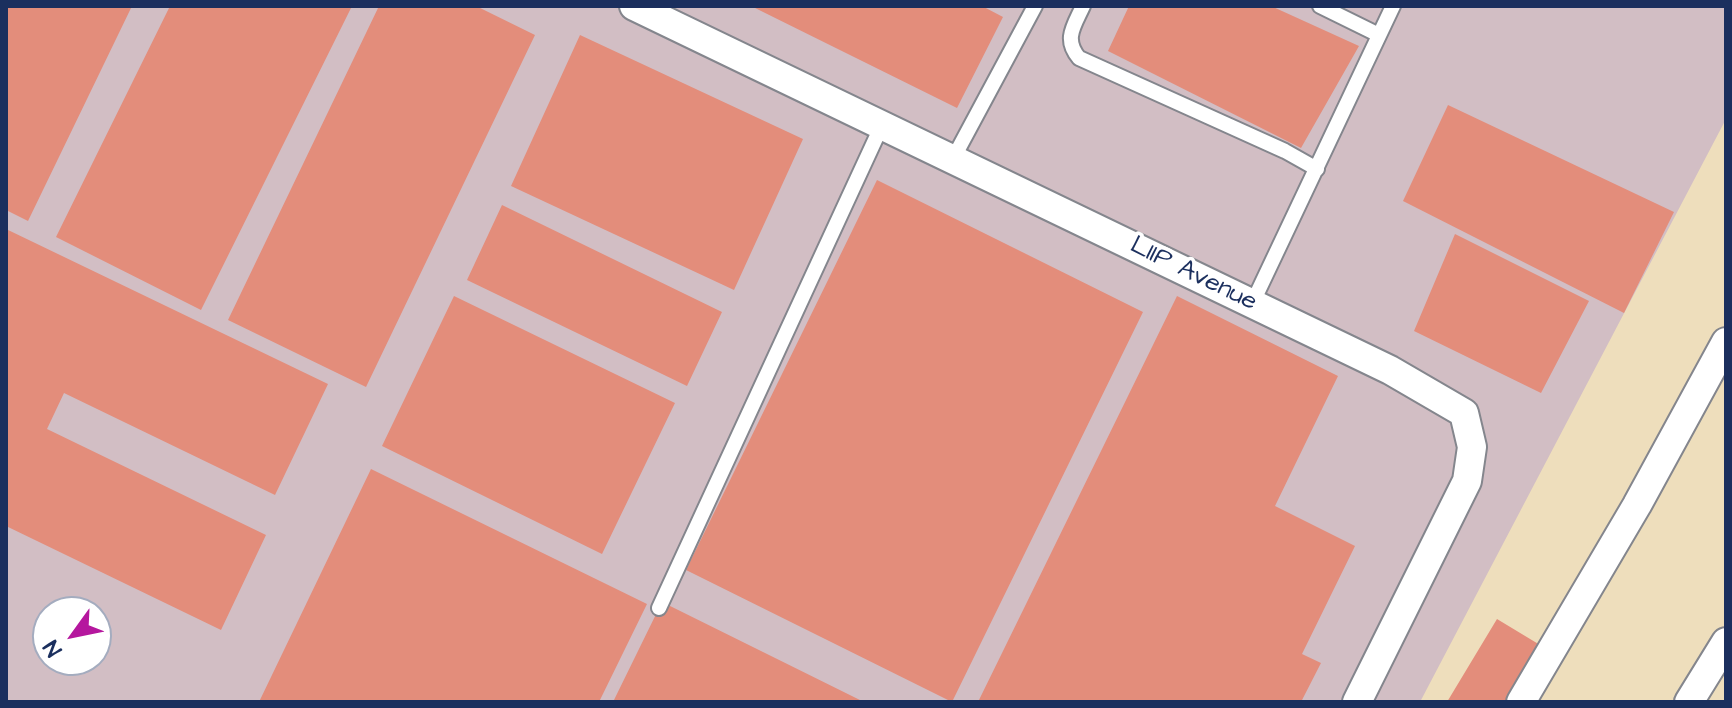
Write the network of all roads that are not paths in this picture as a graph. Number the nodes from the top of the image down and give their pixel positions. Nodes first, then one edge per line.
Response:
1 (634, 6) edge
2 (1035, 6) edge
3 (1083, 6) edge
4 (1320, 6) edge
5 (1393, 6) edge
6 (1379, 35) junction
7 (882, 125) junction
8 (954, 157) junction
9 (1317, 169) junction
10 (1252, 304) junction
11 (1726, 342) edge
12 (659, 608) dead end
13 (1726, 642) edge
14 (1357, 702) edge
15 (1521, 702) edge
16 (1689, 702) edge

1 - 7 street, LIIP Avenue
2 - 8 lane
3 - 9 lane
4 - 6 lane
5 - 6 lane
6 - 9 lane
7 - 8 street, LIIP Avenue
7 - 12 lane
8 - 10 street, LIIP Avenue
9 - 10 lane
10 - 14 street, LIIP Avenue
11 - 15 street
13 - 16 street

